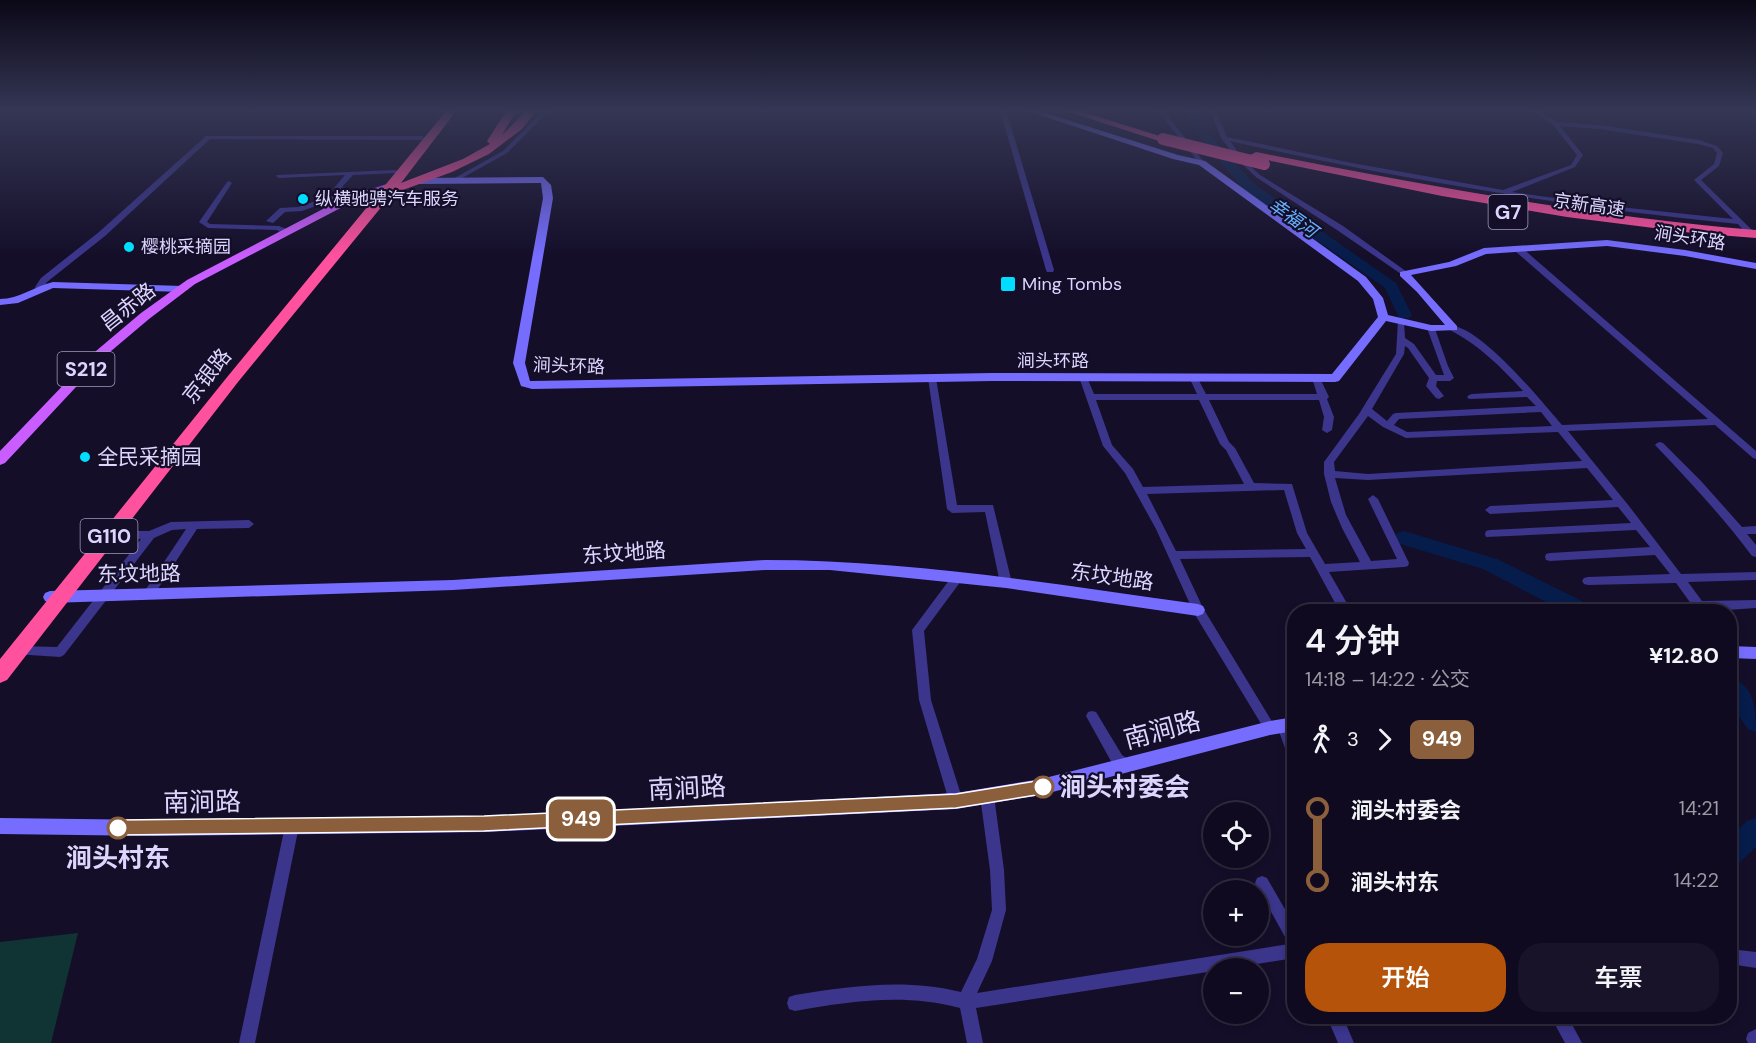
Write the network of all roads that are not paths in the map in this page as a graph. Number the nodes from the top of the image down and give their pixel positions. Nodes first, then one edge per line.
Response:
1 (184, 159) edge
2 (407, 159) edge
3 (410, 159) edge
4 (463, 159) edge
5 (475, 159) edge
6 (493, 159) edge
7 (1017, 159) edge
8 (1185, 159) edge
9 (1199, 159) edge
10 (1240, 159) edge
11 (1255, 159) edge
12 (1318, 159) edge
13 (1578, 159) edge
14 (1719, 159) edge
15 (1260, 160) junction
16 (1202, 163) junction
17 (351, 174) junction
18 (279, 176) dead end
19 (419, 181) junction
20 (453, 181) junction
21 (229, 183) dead end
22 (386, 187) junction
23 (356, 193) junction
24 (1503, 193) junction
25 (270, 221) dead end
26 (1740, 222) junction
27 (286, 232) junction
28 (1752, 232) edge
29 (1756, 243) edge
30 (1518, 249) junction
31 (1756, 266) edge
32 (1050, 270) dead end
33 (1404, 274) junction
34 (39, 287) junction
35 (183, 289) junction
36 (0, 302) edge
37 (1383, 317) junction
38 (1401, 323) junction
39 (1431, 328) junction
40 (1453, 328) junction
41 (1400, 339) junction
42 (1083, 377) junction
43 (1194, 377) junction
44 (932, 378) junction
45 (1316, 378) junction
46 (1433, 378) junction
47 (1529, 394) junction
48 (1439, 396) dead end
49 (1090, 397) junction
50 (1203, 397) junction
51 (1324, 397) junction
52 (1472, 397) dead end
53 (214, 398) junction
54 (1543, 409) junction
55 (1367, 410) junction
56 (1717, 422) junction
57 (1389, 426) junction
58 (1560, 428) junction
59 (1327, 430) dead end
60 (1660, 445) dead end
61 (1756, 456) edge
62 (0, 460) edge
63 (1590, 464) junction
64 (1329, 474) junction
65 (1251, 487) junction
66 (1140, 491) junction
67 (1373, 499) dead end
68 (1620, 503) junction
69 (1490, 510) dead end
70 (249, 524) dead end
71 (194, 526) junction
72 (1638, 526) junction
73 (1756, 530) edge
74 (1741, 533) junction
75 (111, 534) junction
76 (1490, 534) dead end
77 (150, 535) junction
78 (1656, 550) junction
79 (1311, 553) junction
80 (1756, 553) edge
81 (1173, 555) junction
82 (1550, 557) dead end
83 (1367, 564) junction
84 (1321, 568) junction
85 (1756, 576) edge
86 (1676, 577) junction
87 (957, 578) junction
88 (1588, 581) dead end
89 (1006, 583) junction
90 (148, 595) junction
91 (103, 596) junction
92 (55, 597) junction
93 (1341, 604) edge
94 (1697, 604) edge
95 (1756, 604) edge
96 (1737, 606) edge
97 (1198, 610) junction
98 (18, 651) junction
99 (1737, 652) edge
100 (1756, 653) edge
101 (0, 658) edge
102 (0, 674) edge
103 (1092, 716) dead end
104 (1282, 726) edge
105 (1126, 765) junction
106 (987, 795) junction
107 (956, 801) junction
108 (0, 826) edge
109 (292, 826) junction
110 (1269, 896) edge
111 (1287, 929) edge
112 (1287, 952) edge
113 (1737, 958) edge
114 (1756, 960) edge
115 (967, 1002) junction
116 (795, 1003) dead end
117 (1338, 1024) edge
118 (1563, 1024) edge
119 (247, 1043) edge
120 (975, 1043) edge
121 (1346, 1043) edge
122 (1574, 1043) edge

1 - 34 street
2 - 22 highway, 京银路 / G110
3 - 22 highway, 京银路 / G110
4 - 22 highway
5 - 19 highway
6 - 20 street
7 - 32 street
8 - 16 street
9 - 16 street
10 - 33 street
11 - 15 highway, 京新高速 / G7, bridge
12 - 24 street
13 - 24 street
14 - 26 street
15 - 28 highway, 京新高速 / G7
15 - 29 highway, 京新高速 / G7
16 - 37 street
17 - 18 street
17 - 22 street
17 - 23 street
19 - 20 street, 涧头环路
19 - 22 highway
20 - 44 street, 涧头环路
21 - 27 street
22 - 23 main road, 昌赤路 / S212
22 - 35 main road, 昌赤路 / S212
22 - 53 highway, 京银路 / G110
23 - 25 street
23 - 27 main road, 昌赤路 / S212
24 - 26 street
26 - 28 street
27 - 35 main road, 昌赤路 / S212
30 - 31 street, 涧头环路
30 - 33 street, 涧头环路
30 - 56 street
33 - 40 street
34 - 35 street
34 - 36 street
35 - 62 main road, 昌赤路 / S212
37 - 38 street
37 - 45 street, 涧头环路
38 - 39 street
38 - 41 street
39 - 40 street
39 - 46 street
40 - 47 street
41 - 46 street
41 - 55 street
42 - 43 street, 涧头环路
42 - 44 street, 涧头环路
42 - 49 street
43 - 45 street, 涧头环路
43 - 50 street
44 - 89 street
45 - 51 street
46 - 48 street
47 - 52 street
47 - 54 street
49 - 50 street
49 - 66 street
50 - 51 street
50 - 65 street
51 - 59 street
53 - 75 highway, 京银路 / G110
53 - 92 highway, 京银路 / G110
54 - 57 street
54 - 58 street
55 - 57 street
55 - 64 street
56 - 58 street
56 - 61 street
57 - 58 street
58 - 63 street
60 - 74 street
63 - 64 street
63 - 68 street
64 - 83 street
65 - 66 street
65 - 79 street
66 - 81 street
67 - 83 street
68 - 69 street
68 - 72 street
70 - 71 street
71 - 77 street
71 - 90 street
72 - 76 street
72 - 78 street
73 - 74 street
74 - 80 street
75 - 77 street
75 - 92 highway, 京银路 / G110
77 - 91 street
78 - 82 street
78 - 86 street
79 - 81 street
79 - 84 street
81 - 97 street
83 - 84 street
84 - 93 street
85 - 86 street
86 - 88 street
86 - 94 street
87 - 89 street, 东坟地路
87 - 90 street, 东坟地路
87 - 107 street
89 - 97 street, 东坟地路
90 - 91 street, 东坟地路
91 - 92 street, 东坟地路
91 - 98 street
92 - 98 highway, 京银路 / G110
92 - 101 highway, 京银路 / G110
95 - 96 street
97 - 104 street
98 - 102 highway, 京银路 / G110
99 - 100 street
103 - 105 street
104 - 105 street, 南涧路
105 - 106 street, 南涧路
106 - 107 street, 南涧路
106 - 115 street
107 - 109 street, 南涧路
108 - 109 street, 南涧路
109 - 119 street
110 - 111 street
112 - 115 street
113 - 114 street
115 - 116 street
115 - 120 street
117 - 121 street
118 - 122 street

